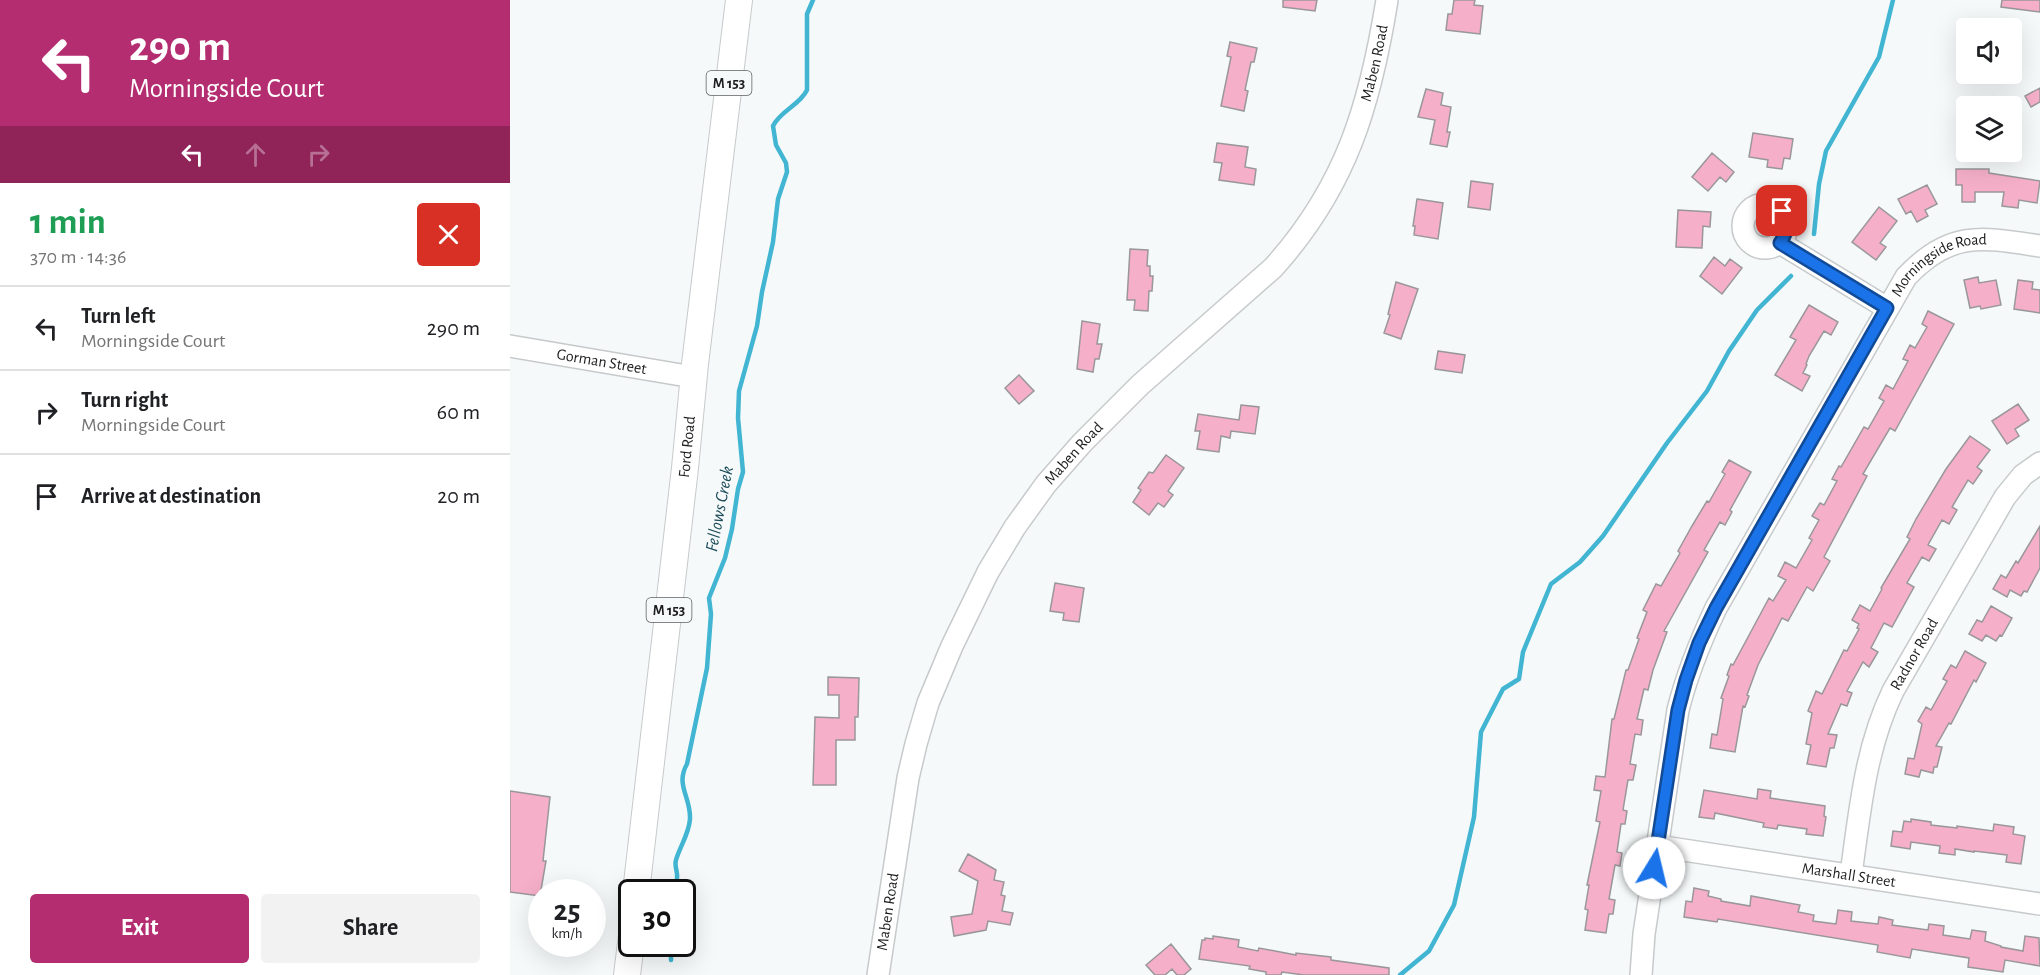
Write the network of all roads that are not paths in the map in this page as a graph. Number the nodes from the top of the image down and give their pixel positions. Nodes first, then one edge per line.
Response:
1 (739, 0) edge
2 (1388, 0) edge
3 (1780, 243) dead end
4 (2040, 246) edge
5 (1887, 308) junction
6 (510, 346) edge
7 (693, 377) junction
8 (2040, 464) edge
9 (1657, 846) junction
10 (1851, 874) junction
11 (638, 879) edge
12 (2040, 904) edge
13 (629, 957) edge
14 (627, 975) edge
15 (878, 975) edge
16 (1641, 975) edge

1 - 7 main road, Ford Road / M 153
2 - 15 street, Maben Road
3 - 5 street
4 - 5 street, Morningside Road
5 - 9 street, Morningside Road
6 - 7 street, Gorman Street
7 - 11 main road, Ford Road / M 153
8 - 10 street, Radnor Road
9 - 10 street, Marshall Street
9 - 16 street, Morningside Road
10 - 12 street, Marshall Street
13 - 14 main road

